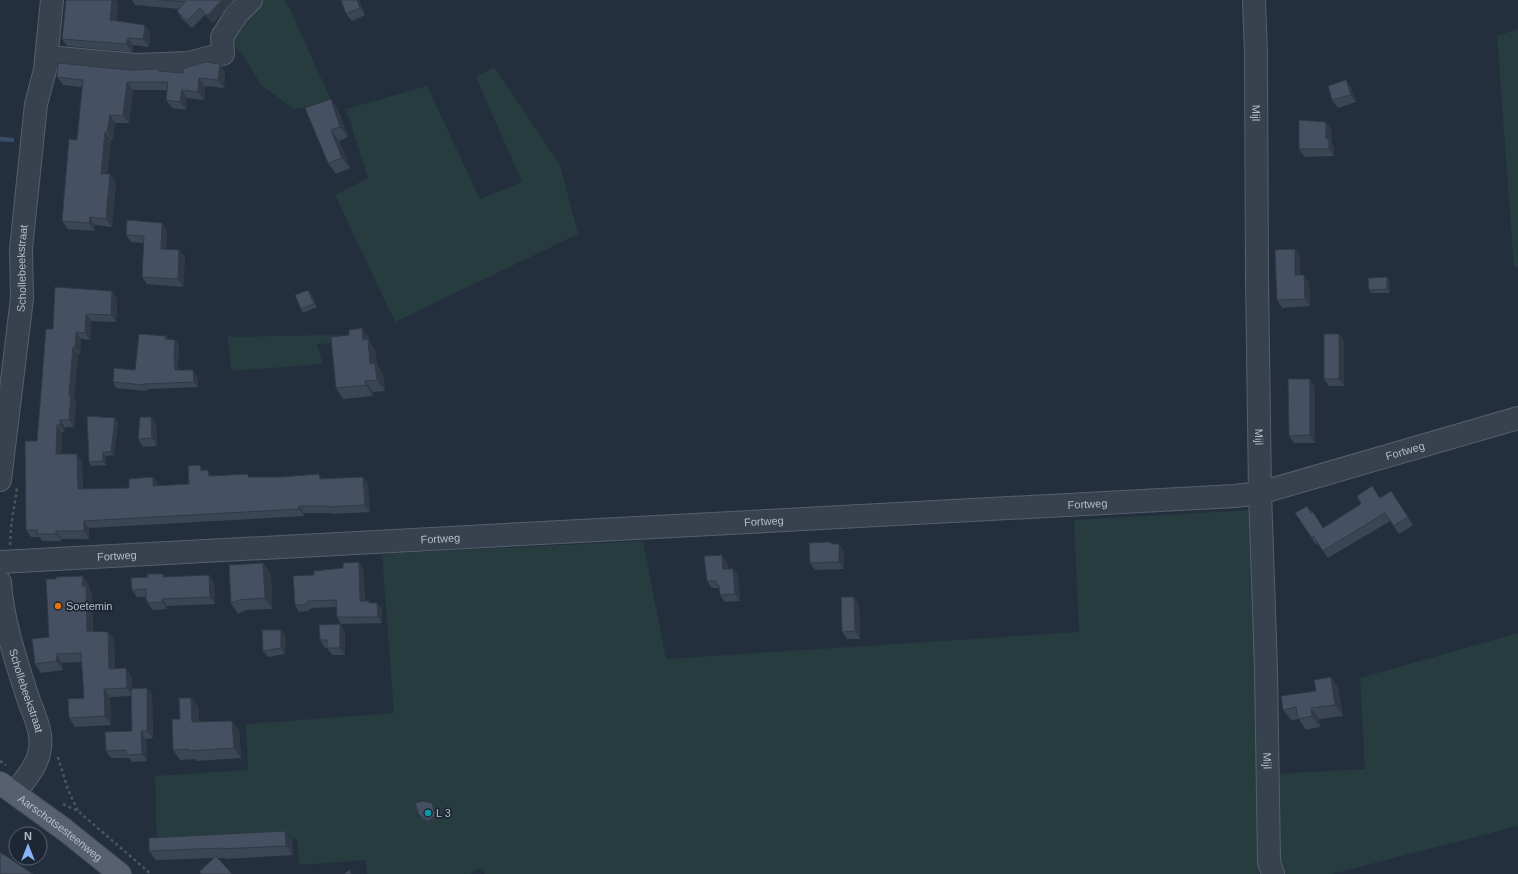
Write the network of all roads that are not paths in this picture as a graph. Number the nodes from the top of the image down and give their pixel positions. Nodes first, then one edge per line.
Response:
1 (52, 0) edge
2 (251, 0) edge
3 (1254, 0) edge
4 (47, 57) junction
5 (1518, 418) edge
6 (0, 480) edge
7 (1260, 493) junction
8 (0, 562) edge
9 (0, 582) edge
10 (8, 788) edge
11 (120, 874) edge
12 (1273, 874) edge

1 - 4 street, Schollebeekstraat
2 - 4 street
3 - 7 street, Mijl
4 - 6 street, Schollebeekstraat
5 - 7 street, Fortweg
7 - 8 street, Fortweg
7 - 12 street, Mijl
9 - 10 street, Schollebeekstraat
10 - 11 main road, Aarschotsesteenweg

